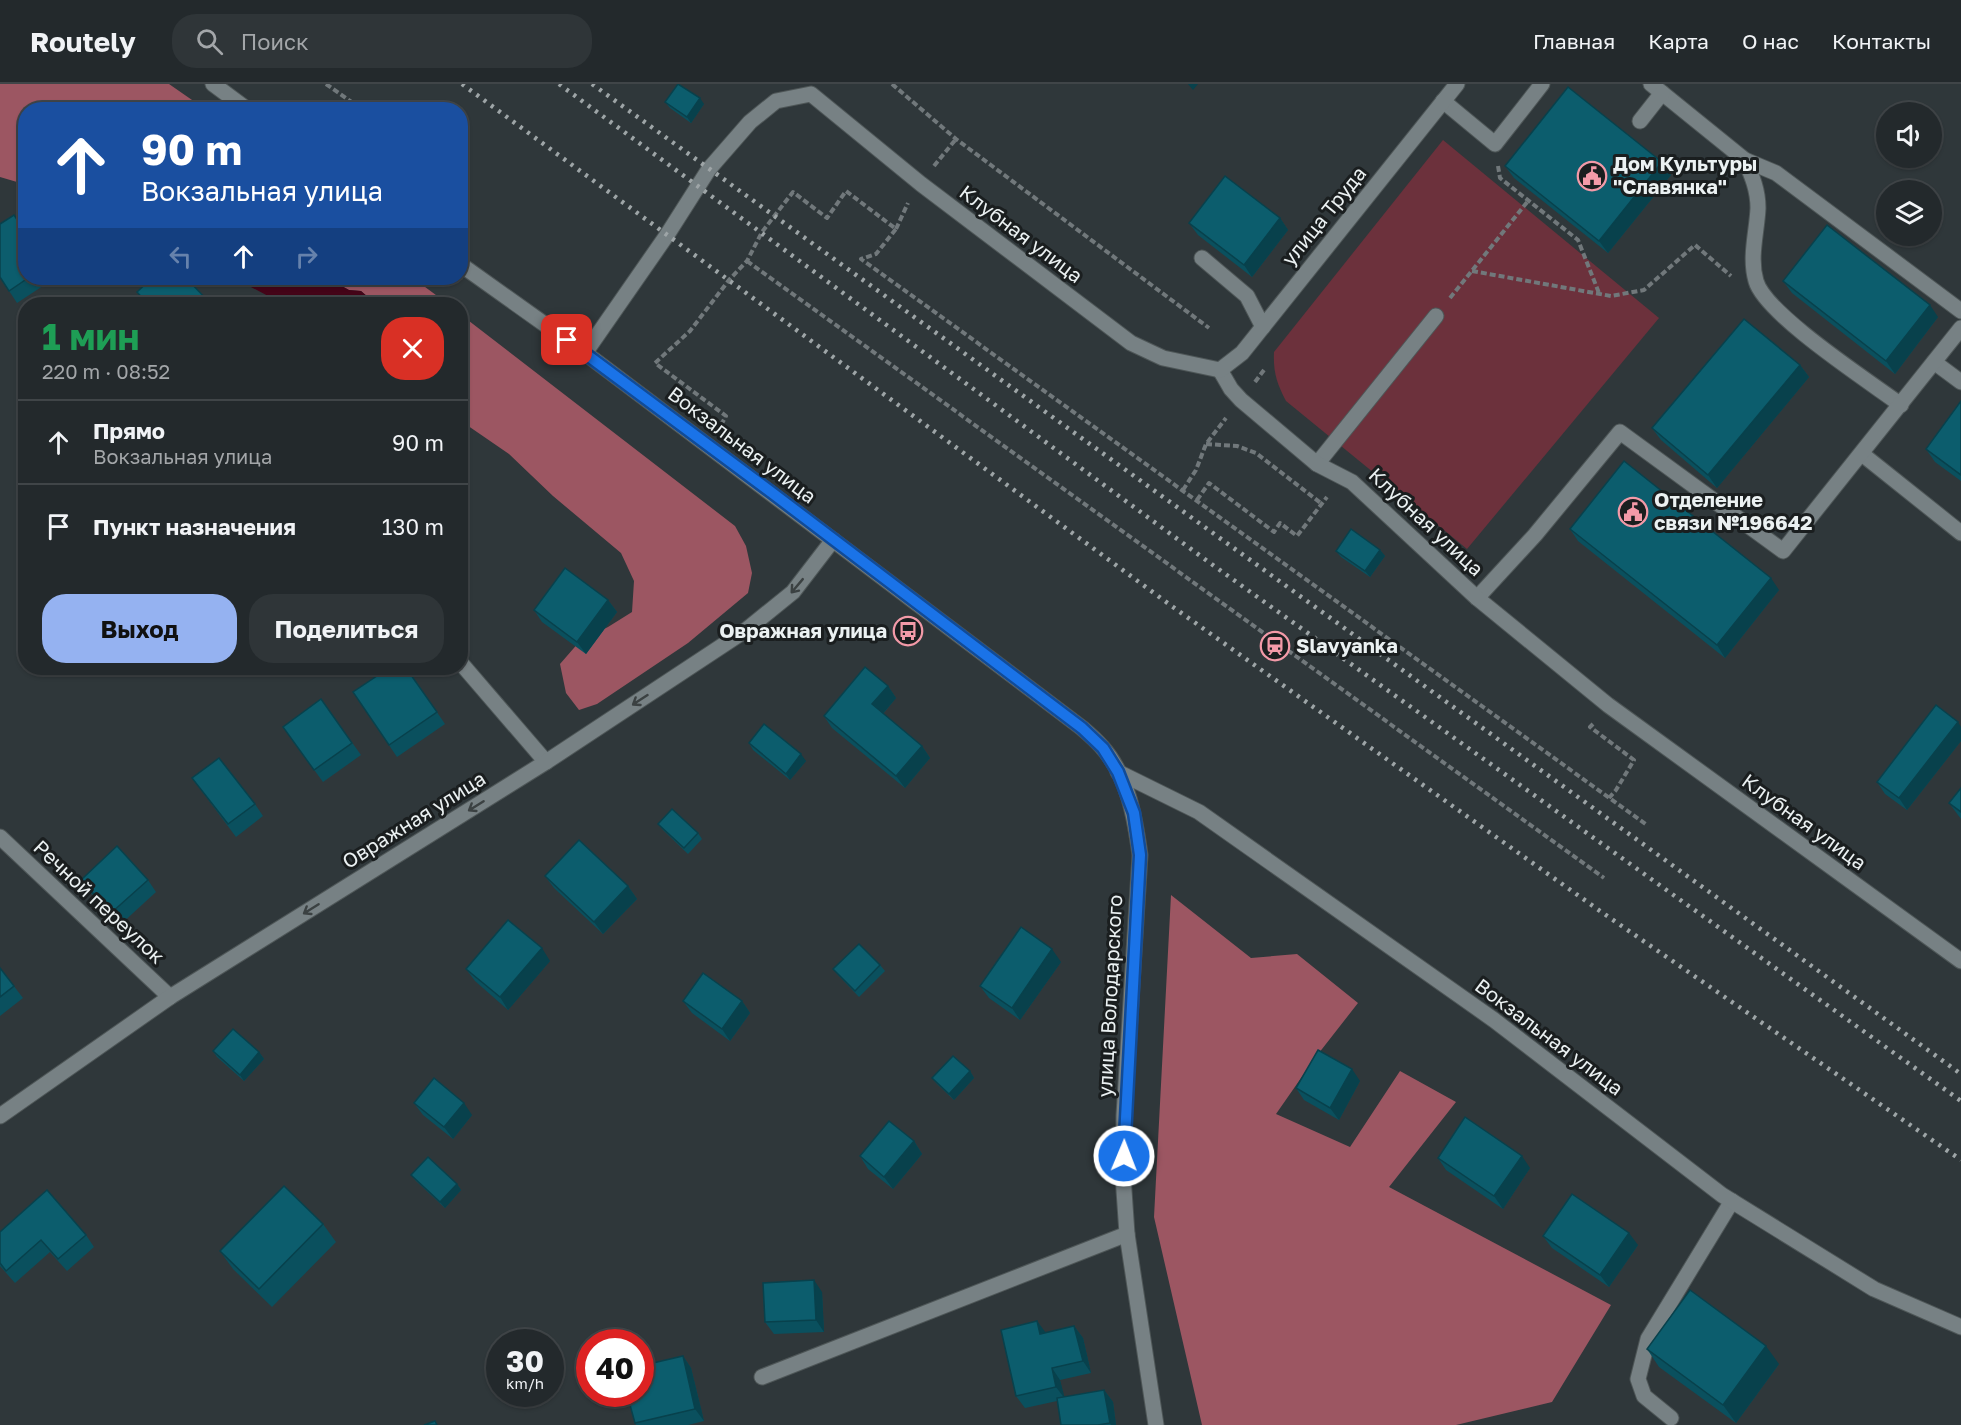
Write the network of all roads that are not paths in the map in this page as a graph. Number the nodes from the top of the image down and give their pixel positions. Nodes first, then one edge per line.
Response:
1 (213, 84) edge
2 (1457, 84) edge
3 (1542, 84) edge
4 (811, 89) edge
5 (1656, 89) edge
6 (1443, 101) junction
7 (237, 102) edge
8 (1640, 121) dead end
9 (1745, 160) junction
10 (1202, 258) dead end
11 (468, 270) edge
12 (1961, 311) edge
13 (1436, 316) road end
14 (1263, 327) junction
15 (1961, 328) edge
16 (585, 353) junction
17 (1934, 362) junction
18 (1220, 370) junction
19 (1961, 382) edge
20 (1900, 405) junction
21 (1862, 454) junction
22 (1317, 464) junction
23 (1961, 533) edge
24 (833, 540) junction
25 (1478, 598) junction
26 (468, 671) edge
27 (1082, 728) joint
28 (546, 762) junction
29 (1118, 772) junction
30 (0, 837) edge
31 (1960, 957) edge
32 (170, 997) junction
33 (0, 1116) edge
34 (1732, 1201) junction
35 (1127, 1233) junction
36 (1961, 1327) edge
37 (762, 1377) dead end
38 (1671, 1418) dead end
39 (1156, 1425) edge

1 - 7 street
2 - 6 street, улица Труда
3 - 6 street
4 - 16 street
4 - 18 street, Клубная улица
5 - 8 street
5 - 9 street
6 - 14 street, улица Труда
9 - 12 street
9 - 20 street
10 - 14 street
11 - 16 street, Вокзальная улица
13 - 22 street
14 - 18 street, улица Труда
15 - 17 street
16 - 24 street, Вокзальная улица
17 - 19 street
17 - 20 street
18 - 22 street, Клубная улица
20 - 21 street
21 - 23 street
21 - 25 street
22 - 25 street, Клубная улица
24 - 27 street, Вокзальная улица
24 -> 28 street, Овражная улица
25 - 31 street, Клубная улица
26 - 28 street
27 - 29 street, улица Володарского
28 -> 32 street, Овражная улица
29 - 34 street, Вокзальная улица
29 - 35 street, улица Володарского
30 - 32 street, Речной переулок
32 - 33 street, Овражная улица
34 - 36 street, Вокзальная улица
34 - 38 street
35 - 37 street
35 - 39 street, улица Володарского

